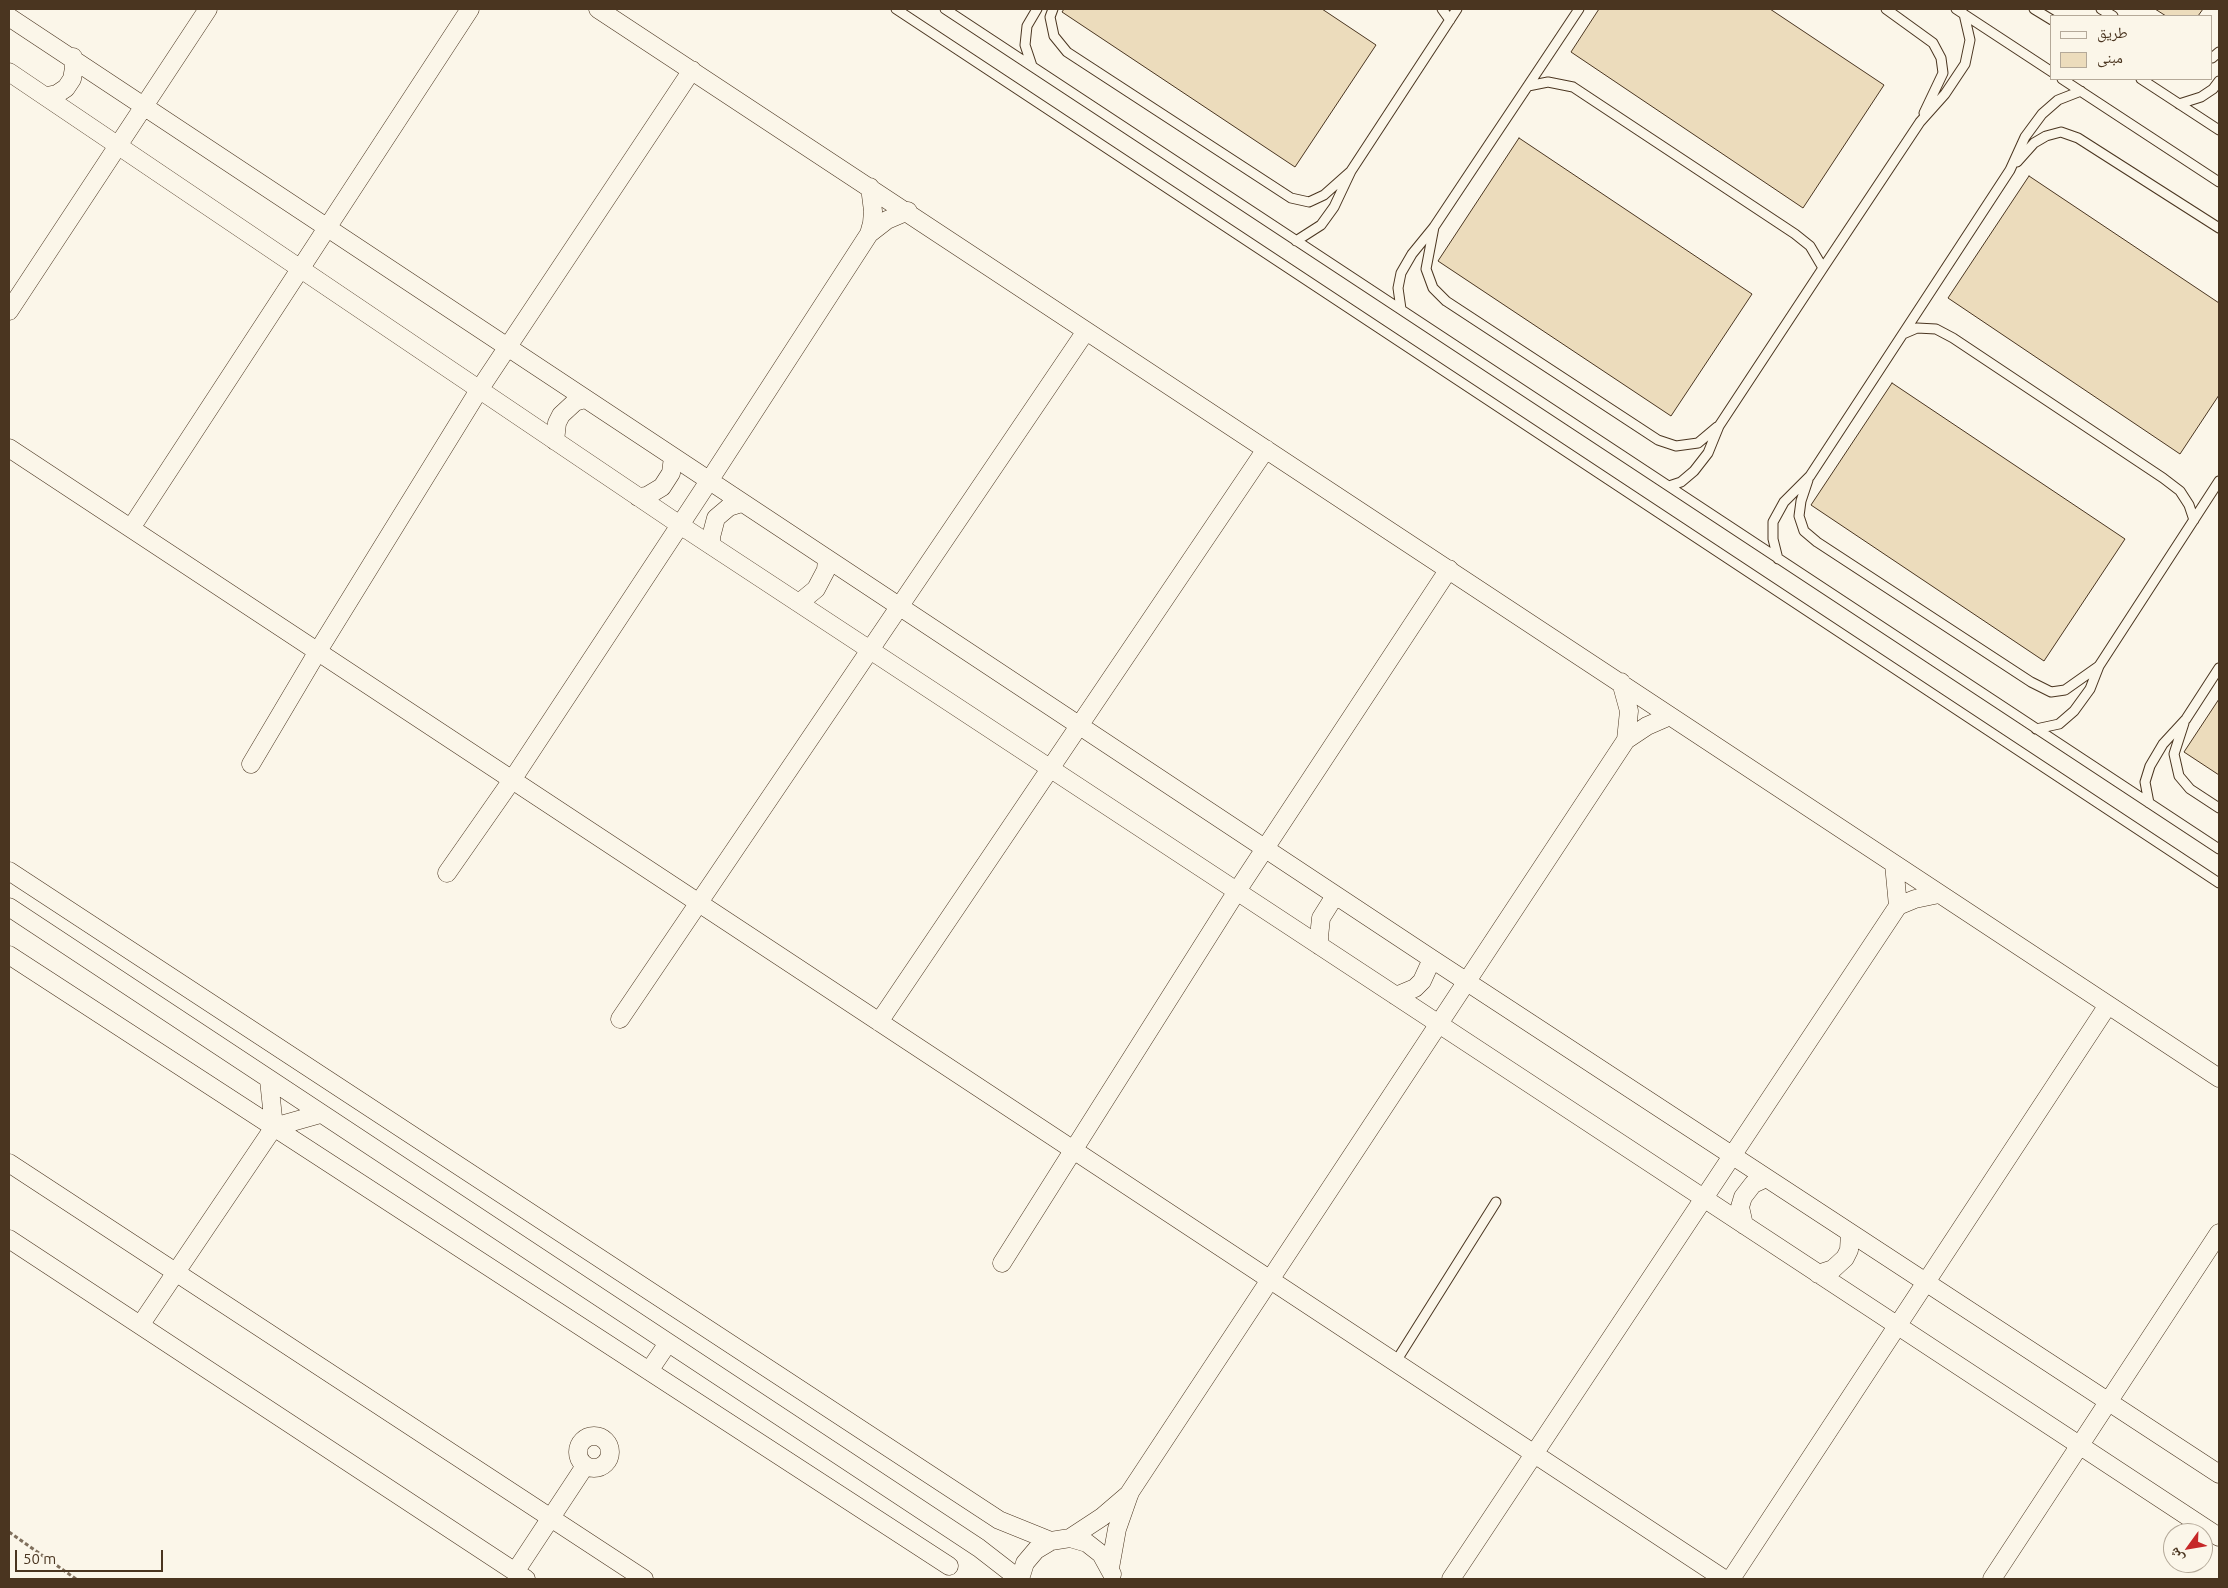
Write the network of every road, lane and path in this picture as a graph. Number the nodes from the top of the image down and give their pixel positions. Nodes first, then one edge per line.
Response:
1 (208, 9) edge
2 (470, 9) edge
3 (598, 9) edge
4 (896, 9) edge
5 (945, 9) edge
6 (1037, 9) edge
7 (1053, 9) edge
8 (1442, 9) edge
9 (1457, 9) edge
10 (1579, 9) edge
11 (1886, 9) edge
12 (1956, 9) edge
13 (2034, 9) edge
14 (1964, 14) junction
15 (9, 17) edge
16 (2050, 19) edge
17 (1450, 20) junction
18 (73, 57) junction
19 (1032, 66) junction
20 (692, 70) junction
21 (2050, 71) edge
22 (9, 72) edge
23 (2064, 80) edge
24 (2143, 80) edge
25 (2219, 81) edge
26 (1528, 86) junction
27 (2080, 91) junction
28 (47, 96) junction
29 (2179, 104) junction
30 (143, 106) junction
31 (1920, 122) junction
32 (2219, 130) edge
33 (117, 147) junction
34 (2010, 170) junction
35 (1351, 171) junction
36 (2219, 182) edge
37 (870, 187) junction
38 (908, 212) junction
39 (1434, 227) junction
40 (327, 228) junction
41 (2219, 228) edge
42 (869, 234) junction
43 (1296, 241) junction
44 (1823, 268) junction
45 (300, 270) junction
46 (1401, 310) junction
47 (9, 311) edge
48 (1086, 331) junction
49 (1902, 334) junction
50 (507, 347) junction
51 (479, 390) junction
52 (585, 399) junction
53 (1719, 426) junction
54 (555, 441) junction
55 (9, 448) edge
56 (1266, 449) junction
57 (673, 457) junction
58 (1810, 476) junction
59 (709, 481) junction
60 (2219, 481) edge
61 (1669, 486) junction
62 (638, 497) junction
63 (742, 503) junction
64 (2194, 520) junction
65 (680, 525) junction
66 (130, 528) junction
67 (712, 546) junction
68 (827, 558) junction
69 (1778, 559) junction
70 (1449, 569) junction
71 (799, 603) junction
72 (899, 607) junction
73 (870, 650) junction
74 (318, 651) junction
75 (2099, 666) junction
76 (2219, 668) edge
77 (1622, 682) junction
78 (1670, 716) junction
79 (2186, 719) junction
80 (1078, 725) junction
81 (2036, 729) junction
82 (1626, 740) junction
83 (251, 764) dead end
84 (1049, 768) junction
85 (512, 780) junction
86 (2149, 803) junction
87 (2219, 808) edge
88 (1265, 848) junction
89 (2219, 850) edge
90 (1894, 864) junction
91 (9, 871) edge
92 (447, 873) dead end
93 (2219, 882) edge
94 (1237, 891) junction
95 (1939, 894) junction
96 (1338, 897) junction
97 (699, 903) junction
98 (1898, 906) junction
99 (9, 907) edge
100 (1320, 946) junction
101 (9, 955) edge
102 (1432, 959) junction
103 (1466, 982) junction
104 (1396, 996) junction
105 (2108, 1005) junction
106 (620, 1019) dead end
107 (879, 1022) junction
108 (1438, 1024) junction
109 (2219, 1078) edge
110 (270, 1080) junction
111 (320, 1114) junction
112 (274, 1127) junction
113 (1072, 1149) junction
114 (1732, 1155) junction
115 (9, 1163) edge
116 (1766, 1178) junction
117 (1702, 1198) junction
118 (1496, 1202) dead end
119 (1744, 1225) junction
120 (1850, 1233) junction
121 (2219, 1233) edge
122 (9, 1239) edge
123 (1002, 1263) dead end
124 (175, 1272) junction
125 (1818, 1274) junction
126 (1270, 1281) junction
127 (1926, 1282) junction
128 (140, 1324) junction
129 (1898, 1326) junction
130 (668, 1343) junction
131 (1394, 1363) junction
132 (649, 1371) junction
133 (2108, 1402) junction
134 (2080, 1445) junction
135 (1533, 1454) junction
136 (585, 1466) dead end
137 (2219, 1474) edge
138 (1130, 1492) junction
139 (551, 1518) junction
140 (9, 1532) edge
141 (2219, 1537) edge
142 (1070, 1538) junction
143 (1051, 1541) junction
144 (949, 1566) dead end
145 (1111, 1574) edge
146 (521, 1576) edge
147 (76, 1579) edge
148 (644, 1579) edge
149 (1020, 1579) edge
150 (1451, 1579) edge
151 (1724, 1579) edge
152 (1731, 1579) edge
153 (1992, 1579) edge

1 - 30 street
2 - 40 street
3 - 20 street
4 - 93 lane
5 - 19 lane
6 - 19 lane
7 - 35 lane
8 - 17 lane
9 - 17 lane
10 - 26 lane
11 - 31 lane
12 - 14 lane
13 - 16 lane
14 - 21 lane
14 - 31 lane
15 - 18 street
17 - 35 lane
18 - 28 street
18 - 30 street
19 - 43 lane
20 - 37 street
20 - 50 street
22 - 28 street
23 - 27 lane
24 - 29 lane
25 - 29 lane
26 - 39 lane
26 - 44 lane
27 - 34 lane
27 - 36 lane
28 - 33 street
29 - 32 lane
30 - 33 street
30 - 40 street
31 - 44 lane
33 - 45 street
33 - 47 street
34 - 41 lane
34 - 49 lane
35 - 43 lane
37 - 38 street
37 - 42 street
38 - 42 street
38 - 48 street
39 - 46 lane
39 - 53 lane
40 - 45 street
40 - 50 street
42 - 59 street
43 - 46 lane
44 - 53 lane
45 - 51 street
45 - 66 street
46 - 61 lane
48 - 56 street
48 - 72 street
49 - 58 lane
49 - 64 lane
50 - 51 street
50 - 52 street
51 - 54 street
51 - 74 street
52 - 54 street
52 - 57 street
53 - 61 lane
54 - 62 street
55 - 66 street
56 - 70 street
56 - 80 street
57 - 59 street
57 - 62 street
58 - 69 lane
58 - 75 lane
59 - 63 street
59 - 65 street
60 - 64 lane
61 - 69 lane
62 - 65 street
63 - 67 street
63 - 68 street
64 - 75 lane
65 - 67 street
65 - 85 street
66 - 74 street
67 - 71 street
68 - 71 street
68 - 72 street
69 - 81 lane
70 - 77 street
70 - 88 street
71 - 73 street
72 - 73 street
72 - 80 street
73 - 84 street
73 - 97 street
74 - 83 street
74 - 85 street
75 - 81 lane
76 - 79 lane
77 - 78 street
77 - 82 street
78 - 82 street
78 - 90 street
79 - 86 lane
79 - 87 lane
80 - 84 street
80 - 88 street
81 - 86 lane
82 - 103 street
84 - 94 street
84 - 107 street
85 - 92 street
85 - 97 street
86 - 89 lane
88 - 94 street
88 - 96 street
90 - 95 street
90 - 98 street
91 - 143 street
94 - 100 street
94 - 113 street
95 - 98 street
95 - 105 street
96 - 100 street
96 - 102 street
97 - 106 street
97 - 107 street
98 - 114 street
99 - 110 street
100 - 104 street
101 - 112 street
102 - 103 street
102 - 104 street
103 - 108 street
103 - 114 street
104 - 108 street
105 - 109 street
105 - 127 street
107 - 113 street
108 - 117 street
108 - 126 street
110 - 111 street
110 - 112 street
111 - 112 street
111 - 130 street
112 - 124 street
112 - 132 street
113 - 123 street
113 - 126 street
114 - 116 street
114 - 117 street
115 - 124 street
116 - 119 street
116 - 120 street
117 - 119 street
117 - 135 street
118 - 131 lane
119 - 125 street
120 - 125 street
120 - 127 street
121 - 133 street
122 - 128 street
124 - 128 street
124 - 139 street
125 - 129 street
126 - 131 street
126 - 138 street
127 - 129 street
127 - 133 street
128 - 146 street
129 - 134 street
129 - 152 street
130 - 132 street
130 - 149 street
131 - 135 street
132 - 144 street
133 - 134 street
133 - 137 street
134 - 141 street
134 - 153 street
135 - 150 street
135 - 151 street
136 - 139 street
138 - 142 street
138 - 145 street
139 - 146 street
139 - 148 street
140 - 147 path
142 - 143 street
142 - 145 street
143 - 149 street

